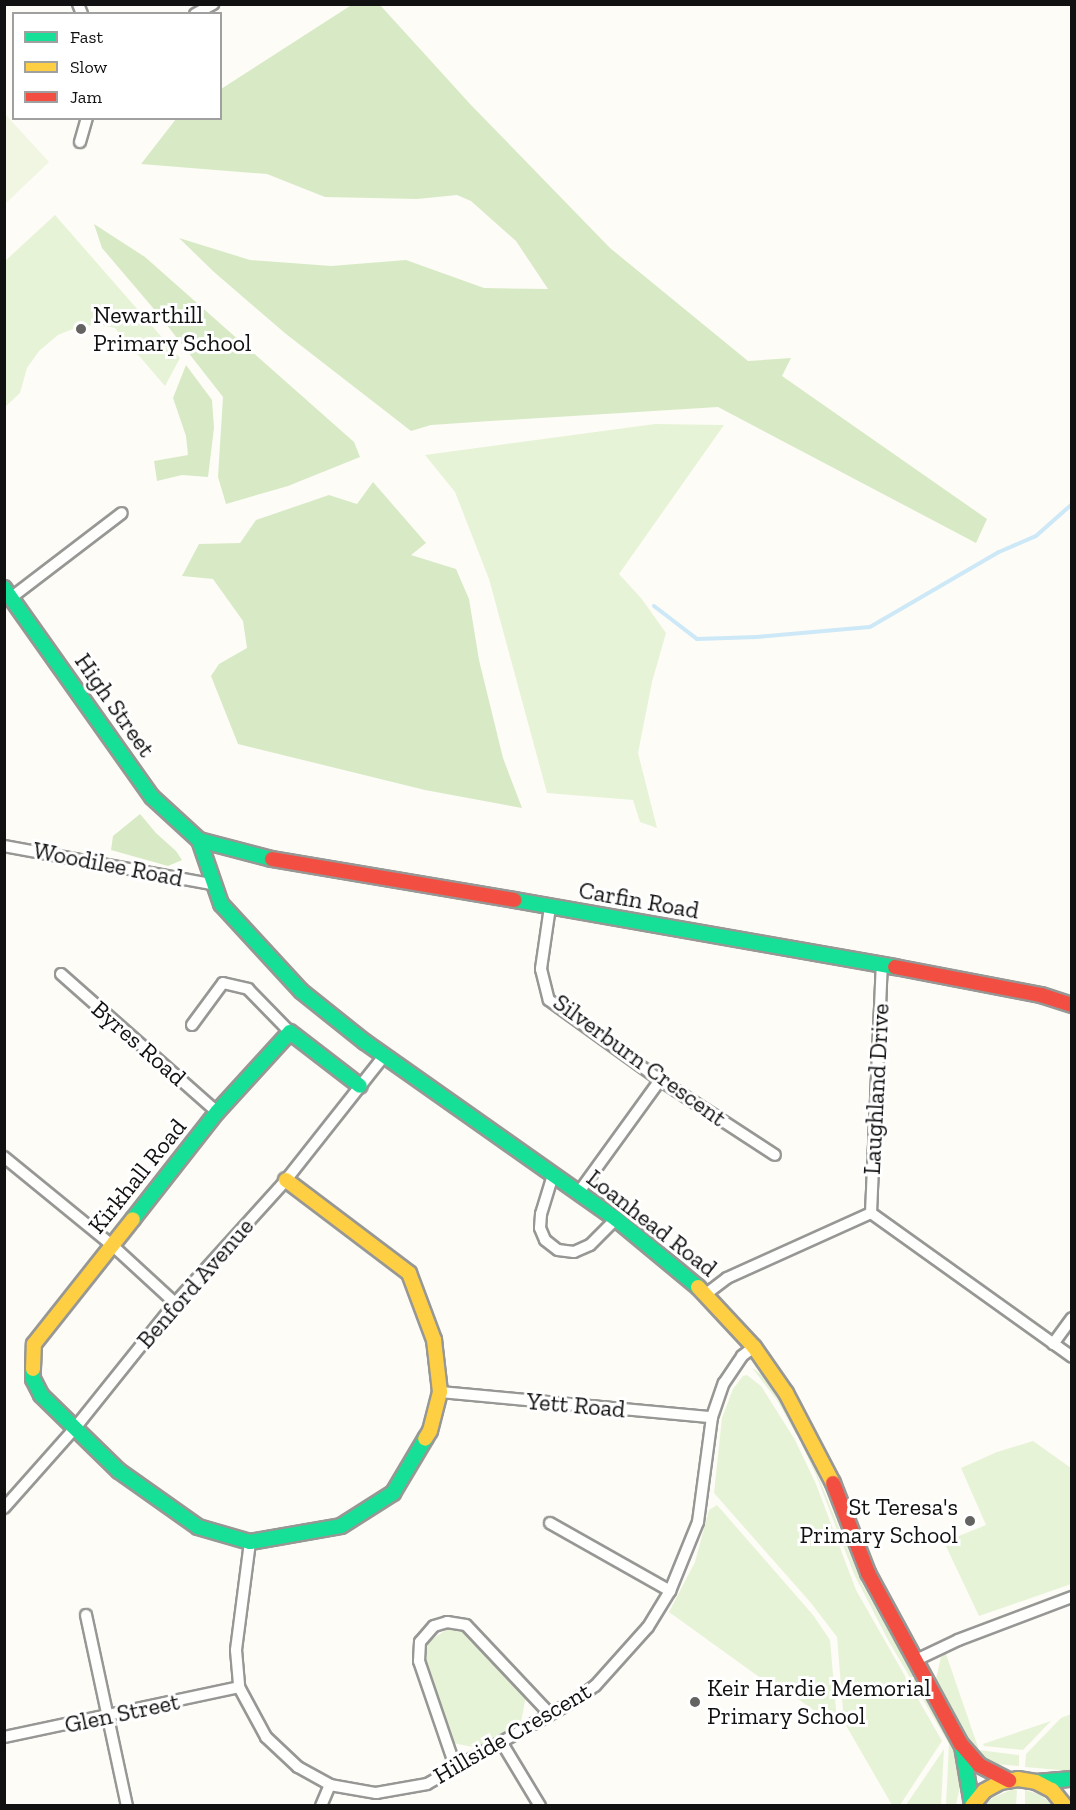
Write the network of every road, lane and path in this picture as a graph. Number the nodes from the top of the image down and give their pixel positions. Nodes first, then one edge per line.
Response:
1 (213, 4) edge
2 (199, 12) edge
3 (86, 120) edge
4 (80, 142) dead end
5 (122, 513) dead end
6 (8, 592) edge
7 (199, 840) junction
8 (4, 846) edge
9 (212, 884) junction
10 (550, 907) junction
11 (882, 965) junction
12 (61, 974) dead end
13 (1071, 1005) edge
14 (192, 1025) dead end
15 (290, 1032) junction
16 (384, 1056) junction
17 (660, 1080) junction
18 (360, 1086) junction
19 (217, 1112) junction
20 (776, 1155) dead end
21 (4, 1157) edge
22 (554, 1175) junction
23 (286, 1180) junction
24 (579, 1192) junction
25 (871, 1213) junction
26 (616, 1219) junction
27 (112, 1245) junction
28 (706, 1294) junction
29 (174, 1303) junction
30 (1071, 1318) edge
31 (1053, 1344) junction
32 (754, 1347) junction
33 (1071, 1357) edge
34 (440, 1392) junction
35 (712, 1417) junction
36 (75, 1428) junction
37 (4, 1508) edge
38 (550, 1523) dead end
39 (250, 1542) junction
40 (670, 1591) junction
41 (1071, 1597) edge
42 (86, 1615) dead end
43 (914, 1661) junction
44 (239, 1688) junction
45 (550, 1714) junction
46 (109, 1717) junction
47 (4, 1737) edge
48 (502, 1743) junction
49 (961, 1744) junction
50 (456, 1769) junction
51 (1071, 1779) edge
52 (1009, 1780) junction
53 (1036, 1782) junction
54 (330, 1785) junction
55 (972, 1805) edge
56 (127, 1806) edge
57 (321, 1806) edge
58 (540, 1806) edge
59 (1065, 1806) edge

1 - 2 street
3 - 4 street
5 - 6 street
6 - 7 street, High Street
7 - 9 street, Loanhead Road
7 - 10 street, Carfin Road
8 - 9 street, Woodilee Road
9 - 16 street, Loanhead Road
10 - 11 street, Carfin Road
10 - 17 street, Silverburn Crescent
11 - 13 street, Carfin Road
11 - 25 street, Laughland Drive
12 - 19 street, Byres Road
14 - 15 street
15 - 18 street
15 - 19 street, Kirkhall Road
16 - 18 street, Benford Avenue
16 - 22 street, Loanhead Road
17 - 20 street, Silverburn Crescent
17 - 24 street
18 - 23 street, Benford Avenue
19 - 27 street, Kirkhall Road
21 - 27 street
22 - 24 street, Loanhead Road
22 - 26 street
23 - 29 street, Benford Avenue
23 - 34 street
24 - 26 street, Loanhead Road
25 - 28 street
25 - 31 street
26 - 28 street, Loanhead Road
27 - 29 street
27 - 36 street, Kirkhall Road
28 - 32 street, Loanhead Road
29 - 36 street, Benford Avenue
30 - 31 street
31 - 33 street
32 - 35 street, Hillside Crescent
32 - 43 street, Loanhead Road
34 - 35 street, Yett Road
34 - 39 street
35 - 40 street, Hillside Crescent
36 - 37 street, Benford Avenue
36 - 39 street, Kirkhall Road
38 - 40 street
39 - 44 street, Hillside Crescent
40 - 45 street, Hillside Crescent
41 - 43 street
42 - 46 street
43 - 49 street, Loanhead Road
44 - 46 street, Glen Street
44 - 54 street, Hillside Crescent
45 - 48 street, Hillside Crescent
45 - 50 street
46 - 47 street, Glen Street
46 - 56 street
48 - 50 street, Hillside Crescent
48 - 58 street
49 - 52 street, Loanhead Road
49 - 55 street, Loanhead Road
50 - 54 street, Hillside Crescent
51 - 53 street
52 - 53 street
52 - 55 street
53 - 59 street
54 - 57 street

